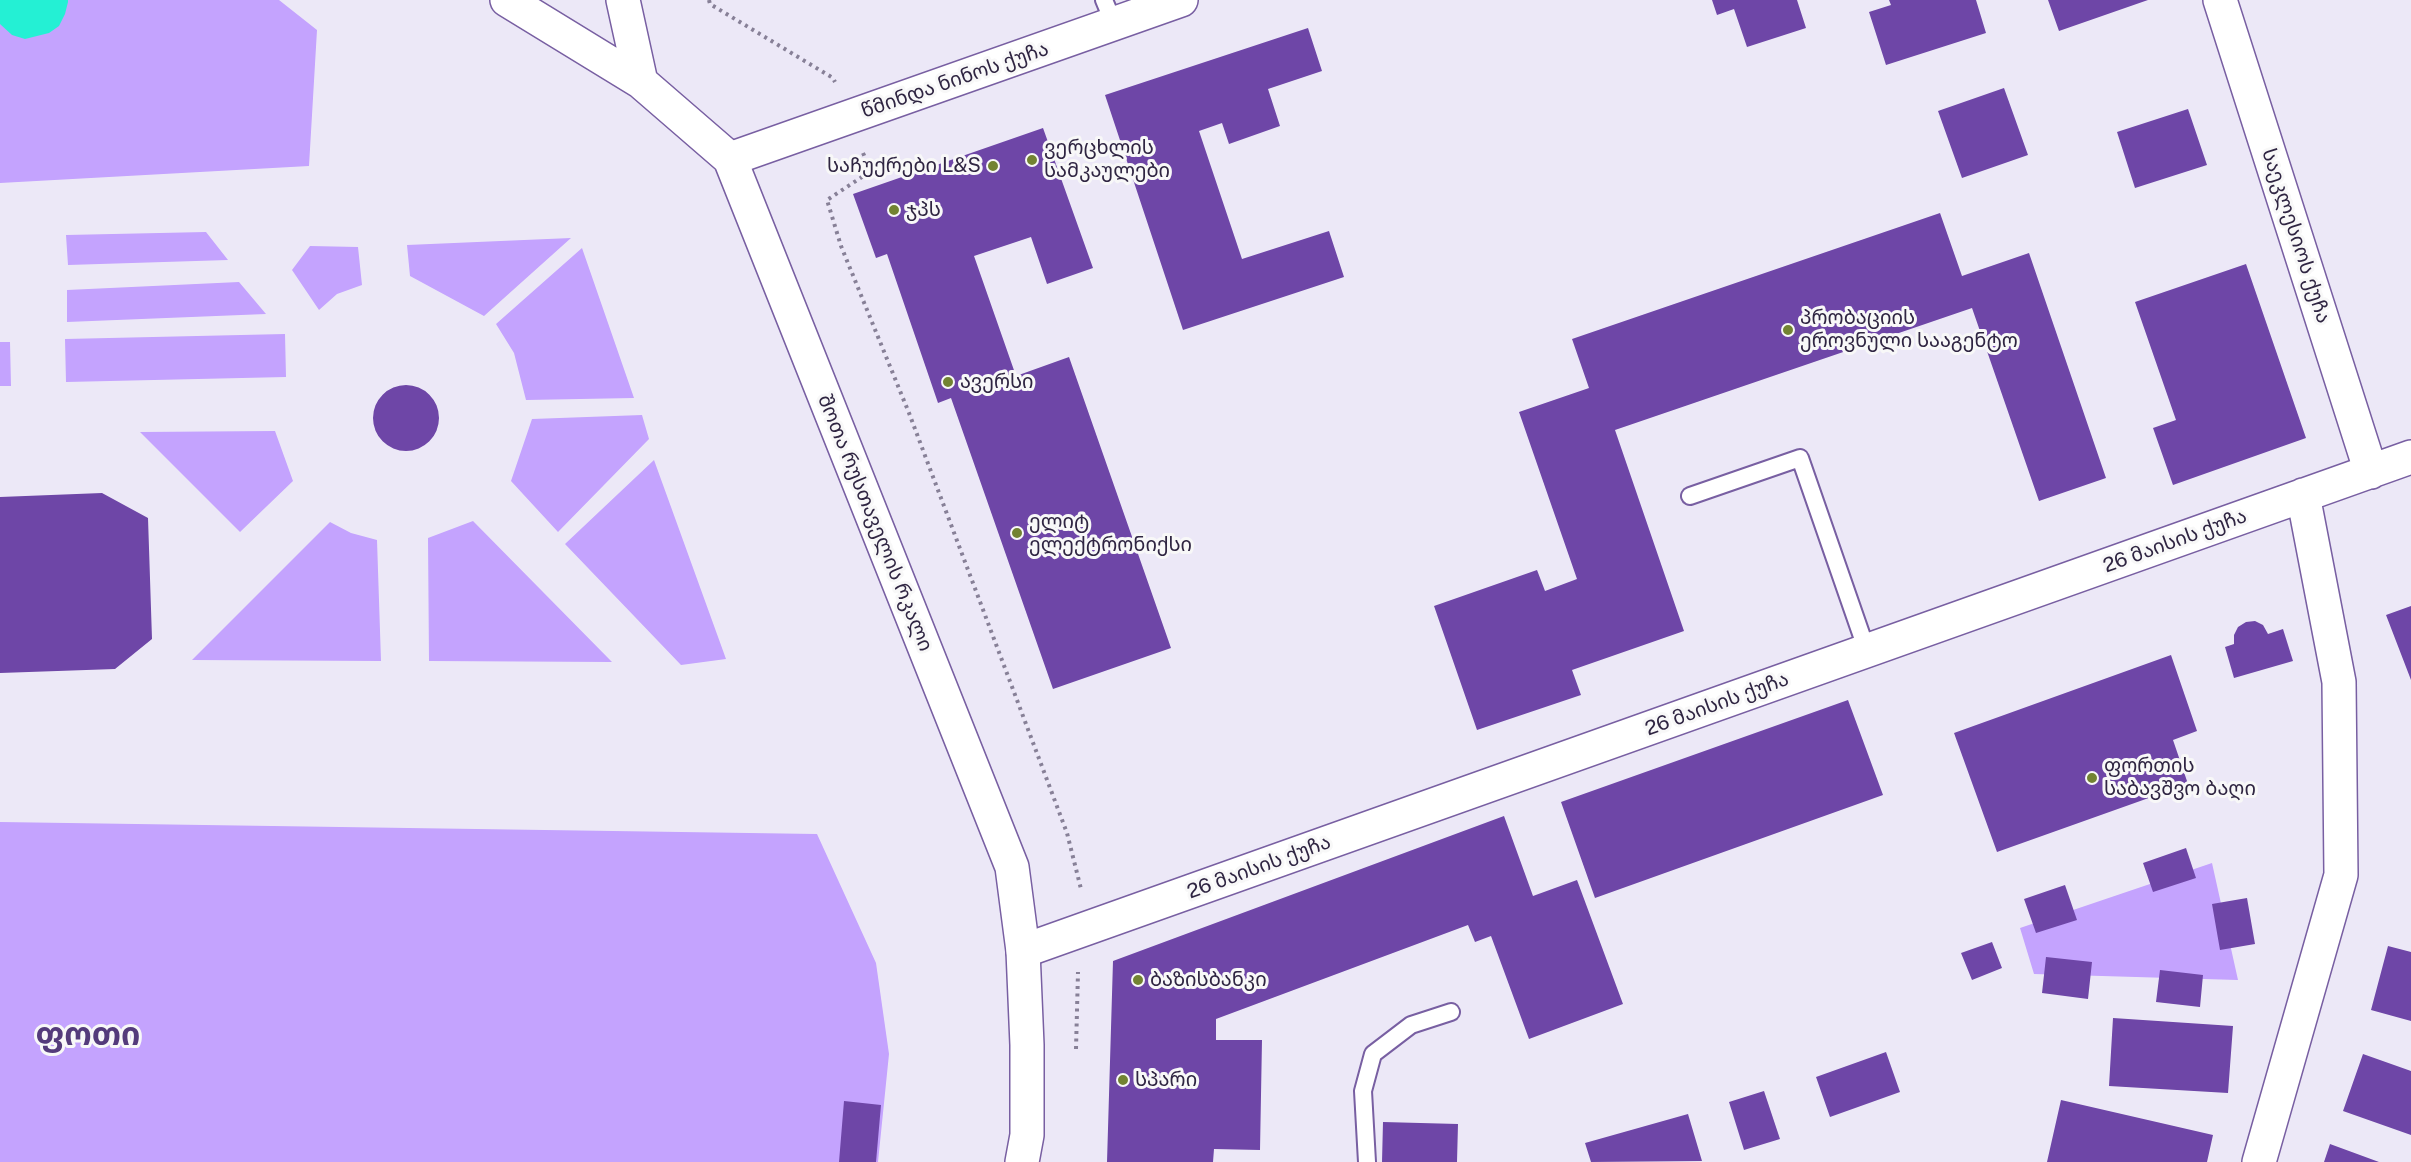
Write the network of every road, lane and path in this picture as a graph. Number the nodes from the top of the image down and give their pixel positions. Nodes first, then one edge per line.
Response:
1 (507, 0) edge
2 (623, 0) edge
3 (709, 0) edge
4 (1181, 0) edge
5 (2220, 0) edge
6 (1109, 12) edge
7 (641, 82) junction
8 (849, 117) junction
9 (730, 159) junction
10 (2411, 457) edge
11 (2371, 472) junction
12 (2303, 495) junction
13 (1690, 496) dead end
14 (1867, 651) junction
15 (1080, 930) junction
16 (1023, 951) junction
17 (1451, 1012) dead end
18 (1076, 1049) dead end
19 (1022, 1162) edge
20 (1366, 1162) edge
21 (2259, 1162) edge

1 - 7 street, შოთა რუსთაველის რკალი
2 - 7 street
3 - 8 path
4 - 6 street, წმინდა ნინოს ქუჩა
5 - 11 street, საეკლესიოს ქუჩა
6 - 8 street, წმინდა ნინოს ქუჩა
7 - 9 street, შოთა რუსთაველის რკალი
8 - 9 street, წმინდა ნინოს ქუჩა
8 - 15 path
9 - 16 street, შოთა რუსთაველის რკალი
10 - 11 street, 26 მაისის ქუჩა
11 - 12 street, 26 მაისის ქუჩა
12 - 14 street, 26 მაისის ქუჩა
12 - 21 street
13 - 14 lane
14 - 15 street, 26 მაისის ქუჩა
15 - 16 street, 26 მაისის ქუჩა
15 - 18 path
16 - 19 street, შოთა რუსთაველის რკალი
17 - 20 lane

